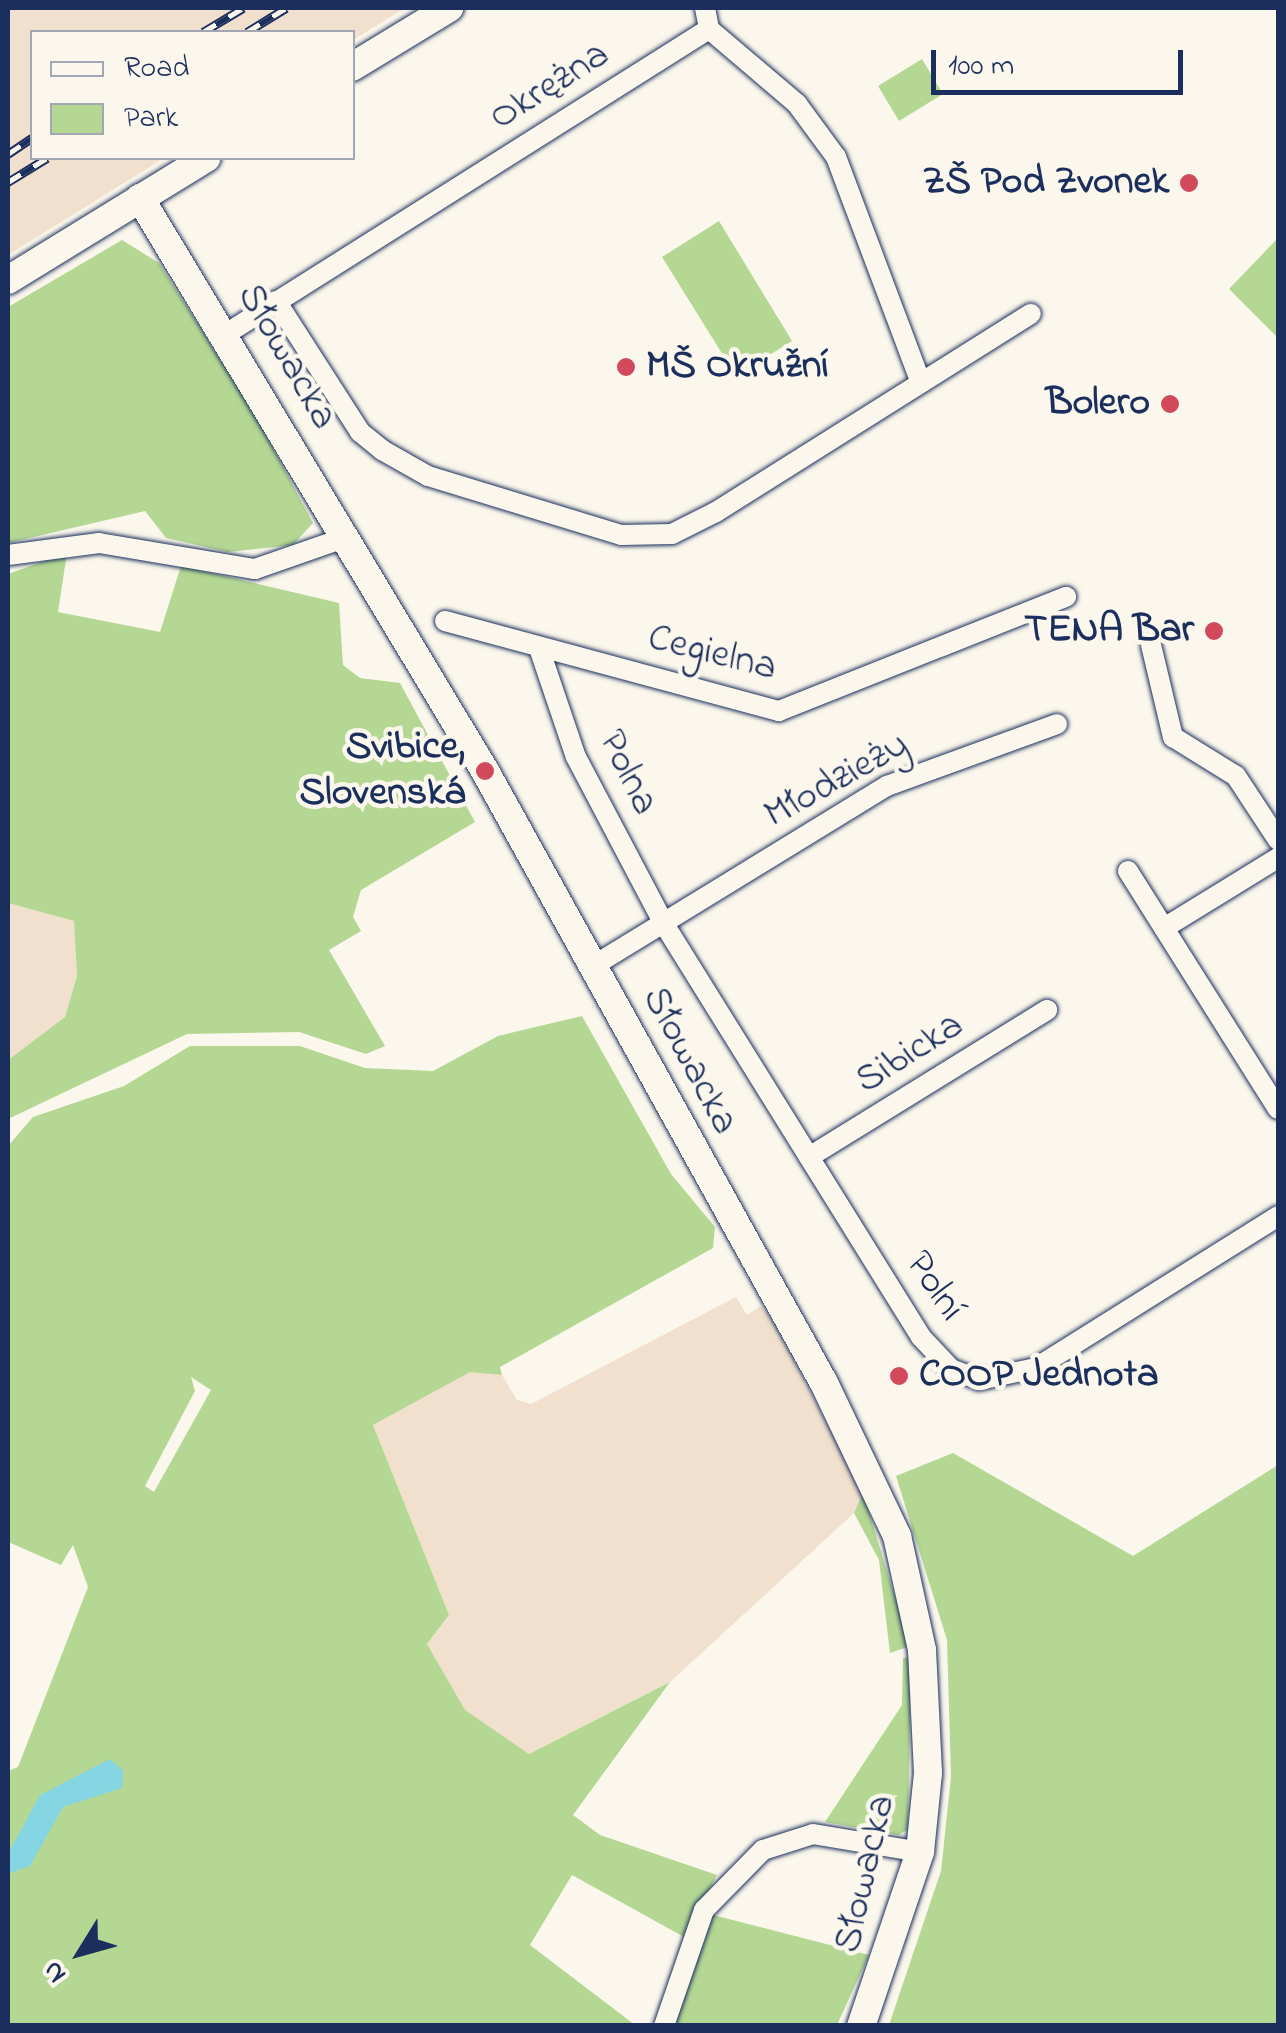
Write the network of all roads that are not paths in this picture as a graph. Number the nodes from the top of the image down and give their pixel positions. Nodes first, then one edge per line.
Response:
1 (449, 8) edge
2 (705, 8) edge
3 (709, 29) junction
4 (355, 66) edge
5 (203, 160) edge
6 (140, 198) junction
7 (8, 280) edge
8 (276, 301) junction
9 (1031, 314) dead end
10 (229, 332) junction
11 (920, 381) junction
12 (347, 538) junction
13 (8, 555) edge
14 (1066, 597) dead end
15 (445, 621) dead end
16 (1151, 645) dead end
17 (539, 648) junction
18 (1057, 724) dead end
19 (1278, 840) edge
20 (1278, 858) edge
21 (1128, 871) dead end
22 (664, 924) junction
23 (1164, 928) junction
24 (593, 966) junction
25 (1047, 1010) dead end
26 (1278, 1109) edge
27 (809, 1158) junction
28 (1278, 1216) edge
29 (920, 1852) junction
30 (664, 2026) edge
31 (861, 2026) edge

1 - 4 street
2 - 3 street
3 - 8 street, Okrężna
3 - 11 street
5 - 6 street
6 - 7 street
6 - 10 street, Słowacka
8 - 10 street, Okrężna
8 - 11 street
9 - 11 street
10 - 12 street, Słowacka
12 - 13 street
12 - 24 street, Słowacka
14 - 17 street, Cegielna
15 - 17 street, Cegielna
16 - 19 street
17 - 22 street, Polna
18 - 22 street, Młodzieży
20 - 23 street
21 - 23 street
22 - 24 street, Młodzieży
22 - 27 street, Polní
23 - 26 street
24 - 29 street, Słowacka
25 - 27 street, Sibicka
27 - 28 street, Polní
29 - 30 street
29 - 31 street, Słowacka

